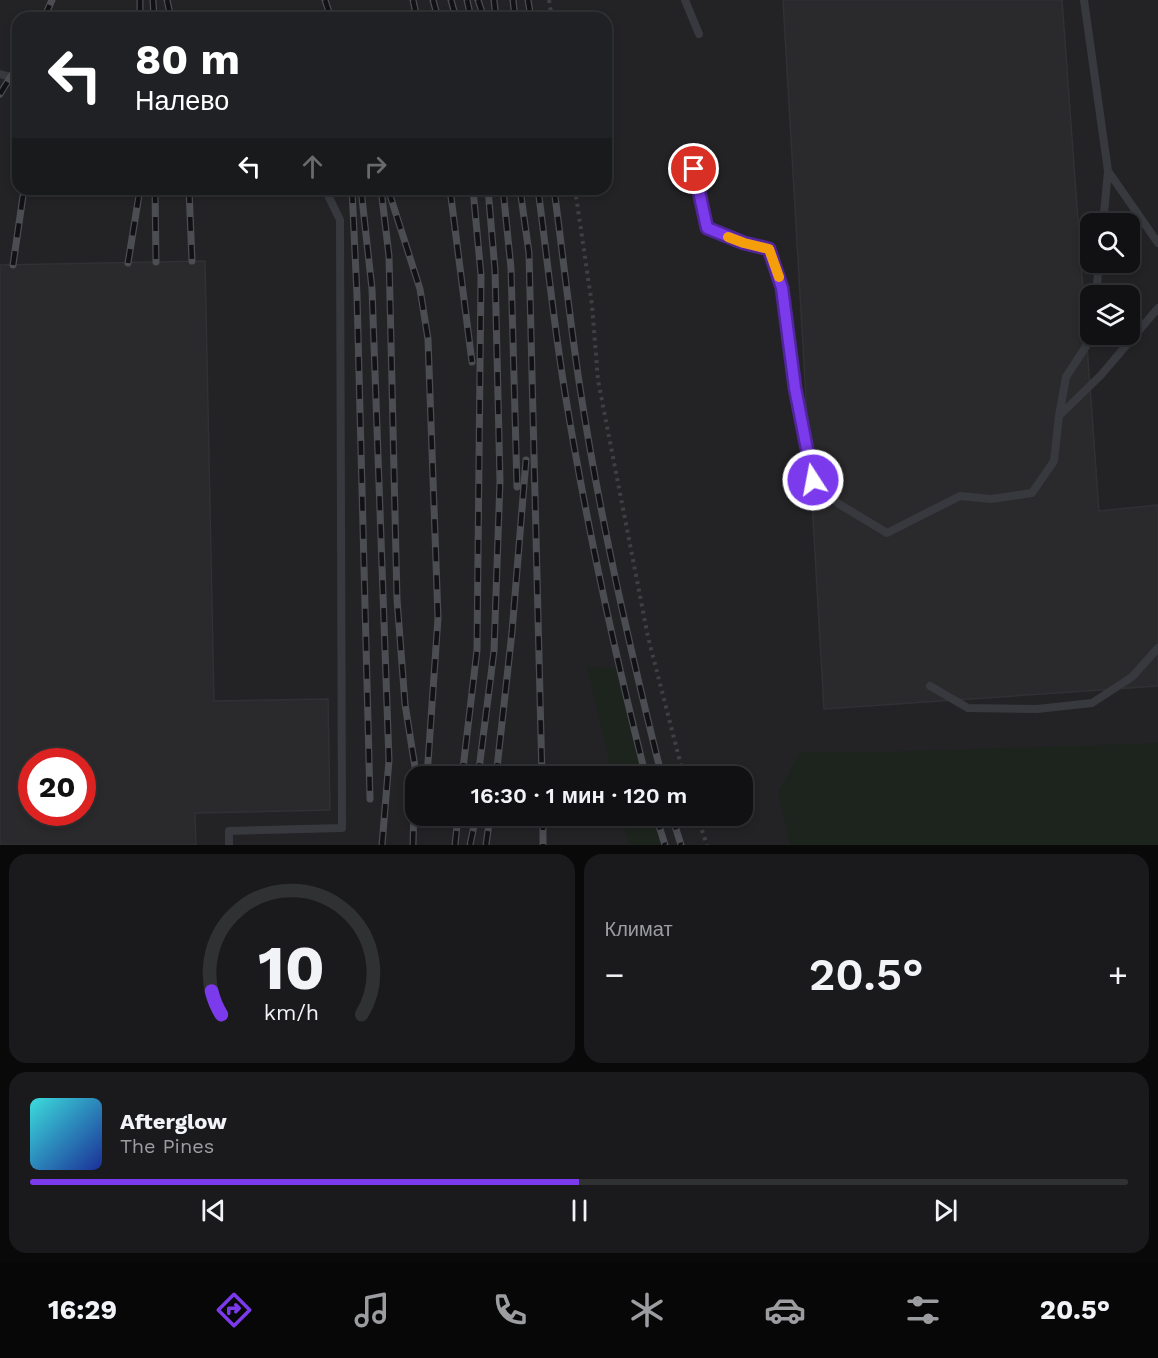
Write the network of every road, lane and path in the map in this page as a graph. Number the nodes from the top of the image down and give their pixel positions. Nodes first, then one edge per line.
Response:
1 (685, 0) edge
2 (1084, 0) edge
3 (699, 33) dead end
4 (694, 169) dead end
5 (1108, 171) junction
6 (328, 195) edge
7 (576, 195) edge
8 (1104, 213) edge
9 (1158, 243) edge
10 (1158, 308) edge
11 (1087, 345) edge
12 (1059, 416) junction
13 (1158, 648) edge
14 (930, 686) dead end
15 (681, 766) edge
16 (700, 826) edge
17 (229, 845) edge
18 (707, 845) edge

1 - 3 lane
2 - 5 lane
4 - 12 lane
5 - 8 lane
5 - 9 lane
6 - 17 lane
7 - 15 path
10 - 12 lane
11 - 12 lane
13 - 14 lane
16 - 18 path

